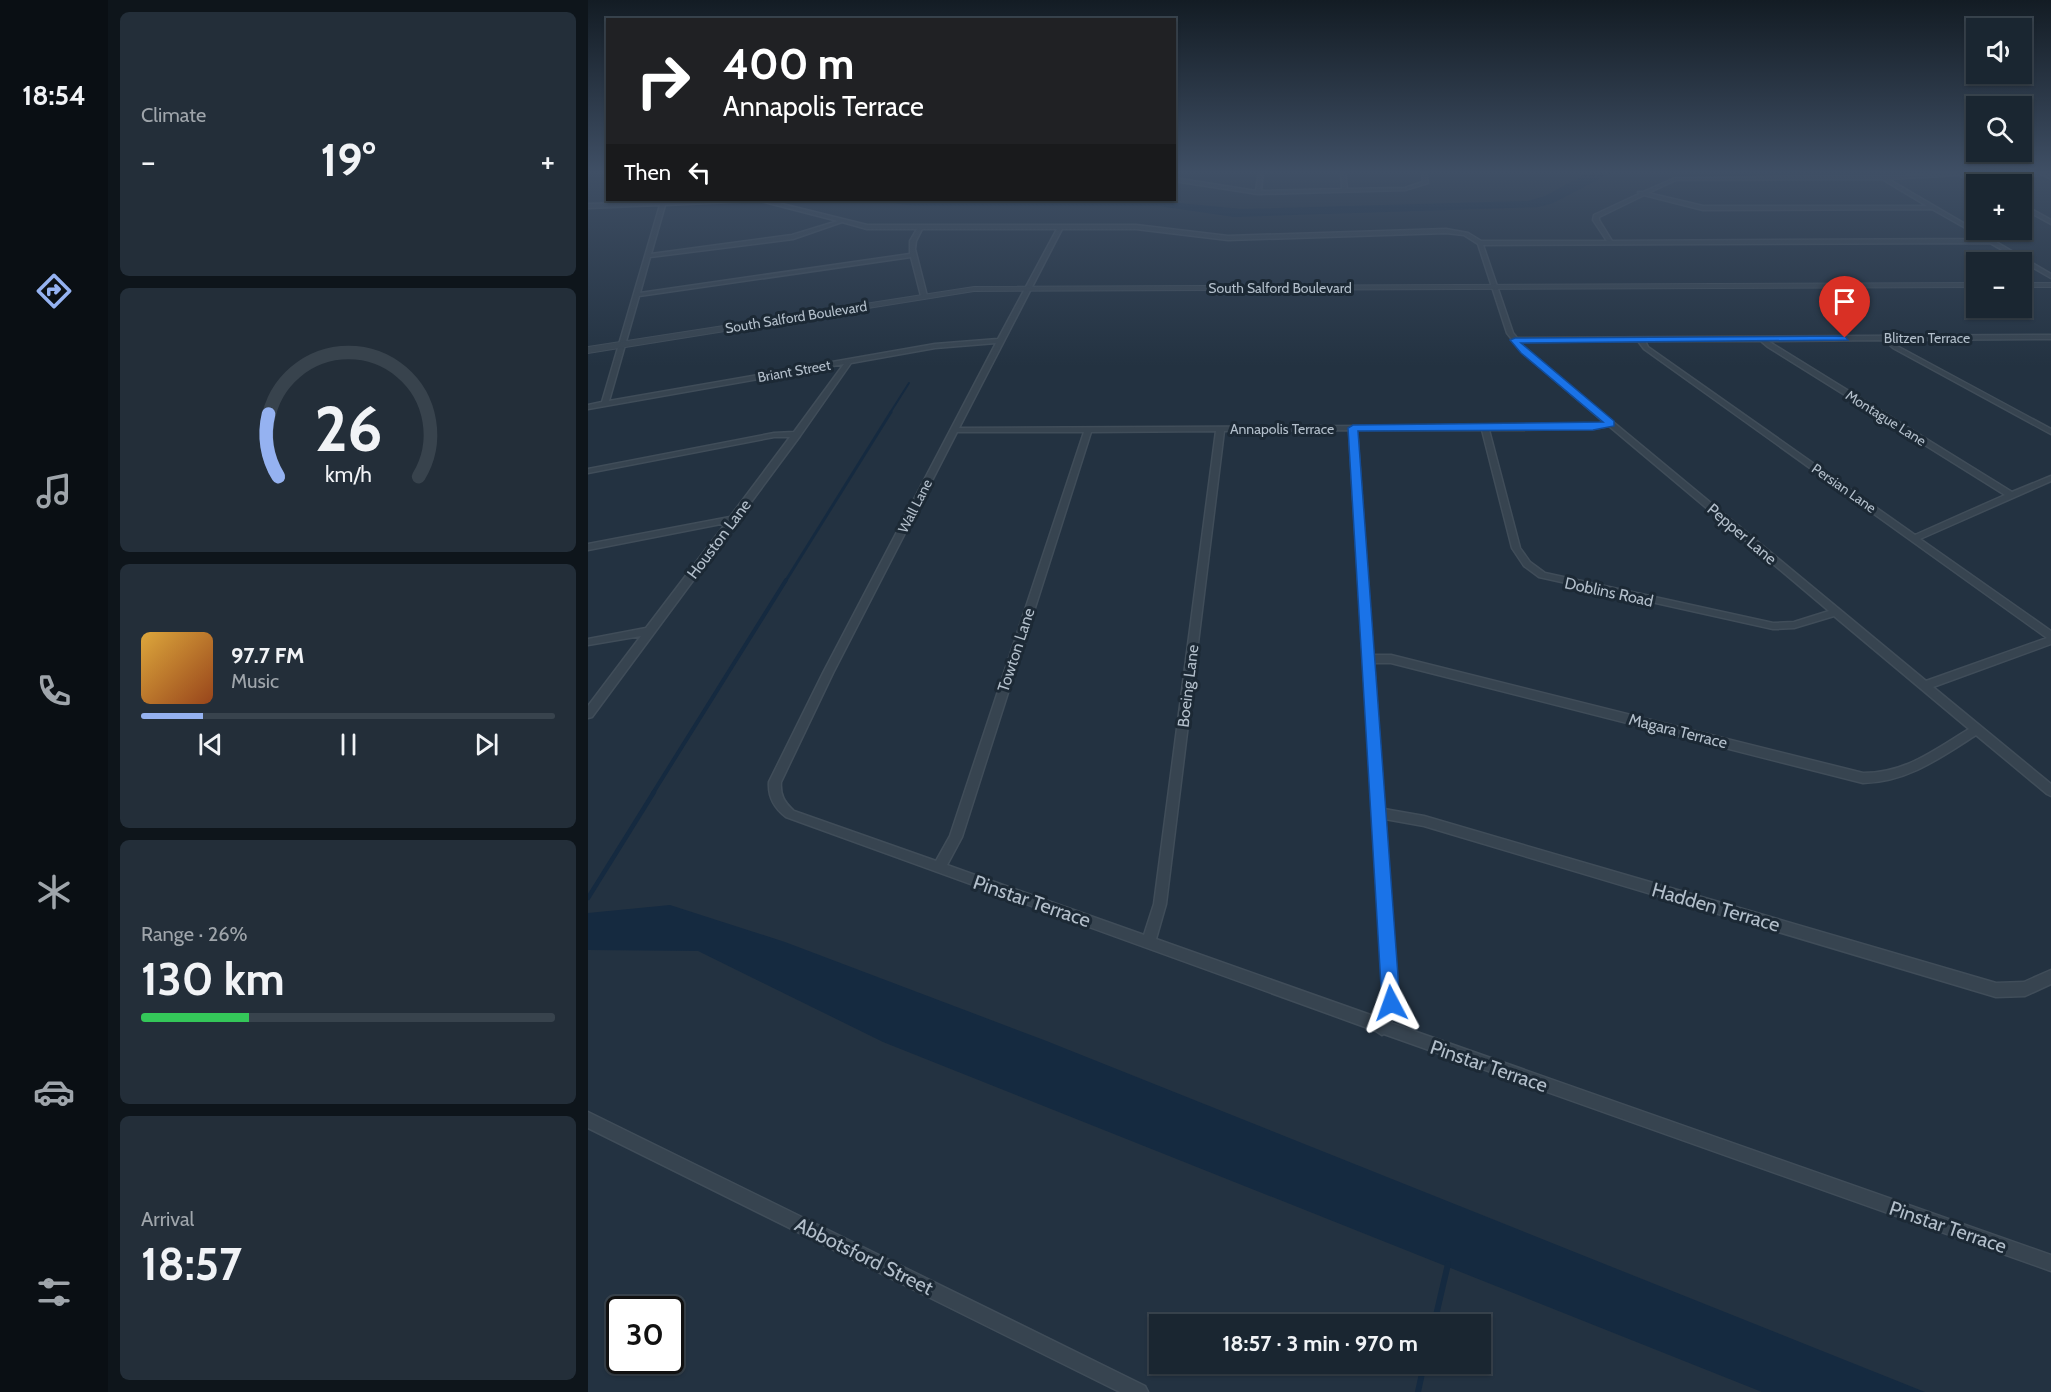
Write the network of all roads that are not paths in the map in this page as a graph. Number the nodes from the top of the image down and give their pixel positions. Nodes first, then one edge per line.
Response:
1 (654, 236) edge
2 (796, 236) edge
3 (916, 236) edge
4 (1056, 236) edge
5 (1211, 236) edge
6 (1291, 236) edge
7 (1469, 236) edge
8 (1606, 236) edge
9 (1982, 236) edge
10 (1991, 241) junction
11 (1480, 243) junction
12 (1611, 243) junction
13 (914, 255) junction
14 (648, 256) junction
15 (2051, 276) edge
16 (1966, 285) edge
17 (2032, 285) edge
18 (2051, 285) edge
19 (1495, 287) junction
20 (1029, 289) junction
21 (636, 295) junction
22 (924, 296) junction
23 (2051, 337) edge
24 (1886, 338) junction
25 (1640, 339) junction
26 (1763, 339) junction
27 (1515, 340) junction
28 (1000, 341) junction
29 (622, 345) junction
30 (588, 350) edge
31 (848, 362) junction
32 (605, 404) junction
33 (588, 407) edge
34 (1610, 423) junction
35 (1353, 428) junction
36 (1485, 428) junction
37 (1220, 429) junction
38 (954, 430) junction
39 (1088, 430) junction
40 (2051, 432) edge
41 (796, 434) junction
42 (588, 471) edge
43 (2051, 478) edge
44 (2011, 495) junction
45 (733, 519) junction
46 (1915, 538) junction
47 (588, 547) edge
48 (1835, 612) junction
49 (650, 631) junction
50 (2051, 636) edge
51 (2051, 640) edge
52 (588, 642) edge
53 (1368, 659) junction
54 (1924, 686) junction
55 (588, 714) edge
56 (1977, 729) junction
57 (774, 788) joint
58 (2051, 791) edge
59 (1379, 813) junction
60 (939, 868) junction
61 (1149, 941) junction
62 (2051, 977) edge
63 (1382, 1028) junction
64 (588, 1120) edge
65 (2051, 1263) edge
66 (1139, 1392) edge

1 - 14 street
2 - 14 street
3 - 13 street
4 - 20 street, Wall Lane
5 - 6 street
7 - 11 street
8 - 12 street
9 - 10 street
10 - 12 street
10 - 15 street
11 - 12 street
11 - 19 street, Pepper Lane
13 - 21 street
13 - 22 street
14 - 21 street
16 - 19 street, South Salford Boulevard
17 - 18 street
19 - 20 street, South Salford Boulevard
19 - 27 street, Pepper Lane
20 - 22 street, South Salford Boulevard
20 - 28 street, Wall Lane
21 - 29 street
22 - 29 street, South Salford Boulevard
23 - 24 street, Blitzen Terrace
24 - 26 street, Blitzen Terrace
24 - 40 street
25 - 26 street, Blitzen Terrace
25 - 27 street, Blitzen Terrace
25 - 46 street, Persian Lane
26 - 44 street, Montague Lane
27 - 34 street, Pepper Lane
28 - 31 street, Briant Street
28 - 38 street, Wall Lane
29 - 30 street, South Salford Boulevard
29 - 32 street
31 - 32 street, Briant Street
31 - 41 street, Houston Lane
32 - 33 street, Briant Street
34 - 36 street, Annapolis Terrace
34 - 48 street, Pepper Lane
35 - 36 street, Annapolis Terrace
35 - 37 street, Annapolis Terrace
35 - 53 street
36 - 48 street, Doblins Road
37 - 39 street, Annapolis Terrace
37 - 61 street, Boeing Lane
38 - 39 street, Annapolis Terrace
38 - 57 street, Wall Lane
39 - 60 street, Towton Lane
41 - 42 street
41 - 45 street, Houston Lane
43 - 44 street
44 - 46 street
45 - 47 street
45 - 49 street, Houston Lane
46 - 50 street, Persian Lane
48 - 54 street, Pepper Lane
49 - 52 street
49 - 55 street, Houston Lane
51 - 54 street
53 - 56 street, Magara Terrace
53 - 59 street
54 - 56 street, Pepper Lane
56 - 58 street, Pepper Lane
57 - 60 street, Pinstar Terrace
59 - 62 street, Hadden Terrace
59 - 63 street
60 - 61 street, Pinstar Terrace
61 - 63 street, Pinstar Terrace
63 - 65 street, Pinstar Terrace
64 - 66 street, Abbotsford Street

